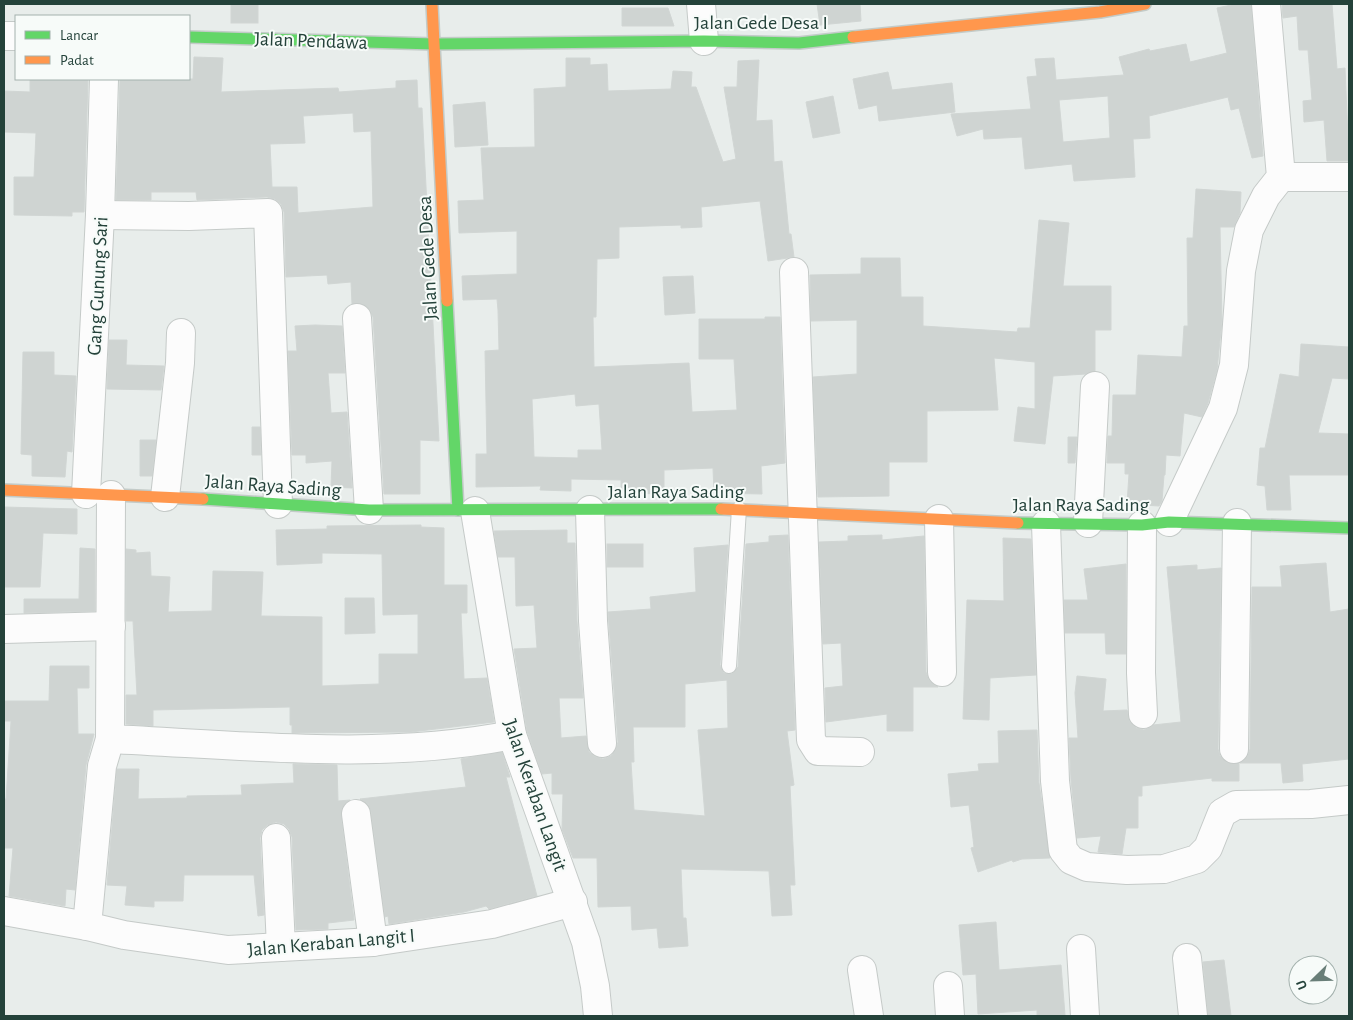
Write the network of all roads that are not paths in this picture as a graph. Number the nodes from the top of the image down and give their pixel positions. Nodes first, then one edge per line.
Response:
1 (432, 4) edge
2 (701, 4) edge
3 (1145, 4) edge
4 (1266, 4) edge
5 (190, 37) edge
6 (704, 41) junction
7 (434, 44) junction
8 (104, 80) edge
9 (1281, 177) junction
10 (1349, 177) edge
11 (100, 216) junction
12 (794, 272) dead end
13 (357, 318) dead end
14 (181, 334) dead end
15 (1095, 386) dead end
16 (4, 490) edge
17 (98, 494) junction
18 (165, 497) junction
19 (278, 504) junction
20 (739, 509) junction
21 (369, 510) junction
22 (467, 510) junction
23 (590, 510) junction
24 (802, 513) junction
25 (939, 519) junction
26 (1169, 522) junction
27 (1088, 523) junction
28 (1237, 523) junction
29 (1046, 524) junction
30 (1142, 525) junction
31 (1349, 528) edge
32 (111, 626) junction
33 (4, 629) edge
34 (729, 666) dead end
35 (942, 672) dead end
36 (1143, 714) dead end
37 (512, 735) junction
38 (110, 739) junction
39 (602, 743) dead end
40 (1234, 749) dead end
41 (860, 752) dead end
42 (1349, 800) edge
43 (356, 814) dead end
44 (276, 838) dead end
45 (574, 906) junction
46 (4, 911) edge
47 (88, 926) junction
48 (373, 942) junction
49 (281, 947) junction
50 (1081, 949) dead end
51 (1187, 958) dead end
52 (862, 970) dead end
53 (948, 986) dead end
54 (598, 1016) edge
55 (868, 1016) edge
56 (950, 1016) edge
57 (1085, 1016) edge
58 (1193, 1016) edge

1 - 7 street, Jalan Gede Desa
2 - 6 street
3 - 6 street, Jalan Gede Desa I
4 - 9 street
5 - 7 street, Jalan Pendawa
6 - 7 street, Jalan Gede Desa I
7 - 22 street, Jalan Gede Desa
8 - 11 street, Gang Gunung Sari
9 - 10 street
9 - 26 street
11 - 17 street, Gang Gunung Sari
11 - 19 street
12 - 24 street
13 - 21 street
14 - 18 street
15 - 27 street
16 - 17 street, Jalan Raya Sading
17 - 18 street, Jalan Raya Sading
17 - 32 street, Gang Gunung Sari
18 - 19 street, Jalan Raya Sading
19 - 21 street, Jalan Raya Sading
20 - 23 street, Jalan Raya Sading
20 - 24 street, Jalan Raya Sading
20 - 34 lane
21 - 22 street, Jalan Raya Sading
22 - 23 street, Jalan Raya Sading
22 - 37 street, Jalan Keraban Langit
23 - 39 street
24 - 25 street, Jalan Raya Sading
24 - 41 street
25 - 29 street, Jalan Raya Sading
25 - 35 street
26 - 28 street, Jalan Raya Sading
26 - 30 street, Jalan Raya Sading
27 - 29 street, Jalan Raya Sading
27 - 30 street, Jalan Raya Sading
28 - 31 street, Jalan Raya Sading
28 - 40 street
29 - 42 street
30 - 36 street
32 - 33 street
32 - 38 street, Gang Gunung Sari
37 - 38 street
37 - 45 street, Jalan Keraban Langit
38 - 47 street, Gang Gunung Sari
43 - 48 street
44 - 49 street
45 - 48 street, Jalan Keraban Langit I
45 - 54 street, Jalan Keraban Langit
46 - 47 street, Jalan Keraban Langit I
47 - 49 street, Jalan Keraban Langit I
48 - 49 street, Jalan Keraban Langit I
50 - 57 street
51 - 58 street
52 - 55 street
53 - 56 street

